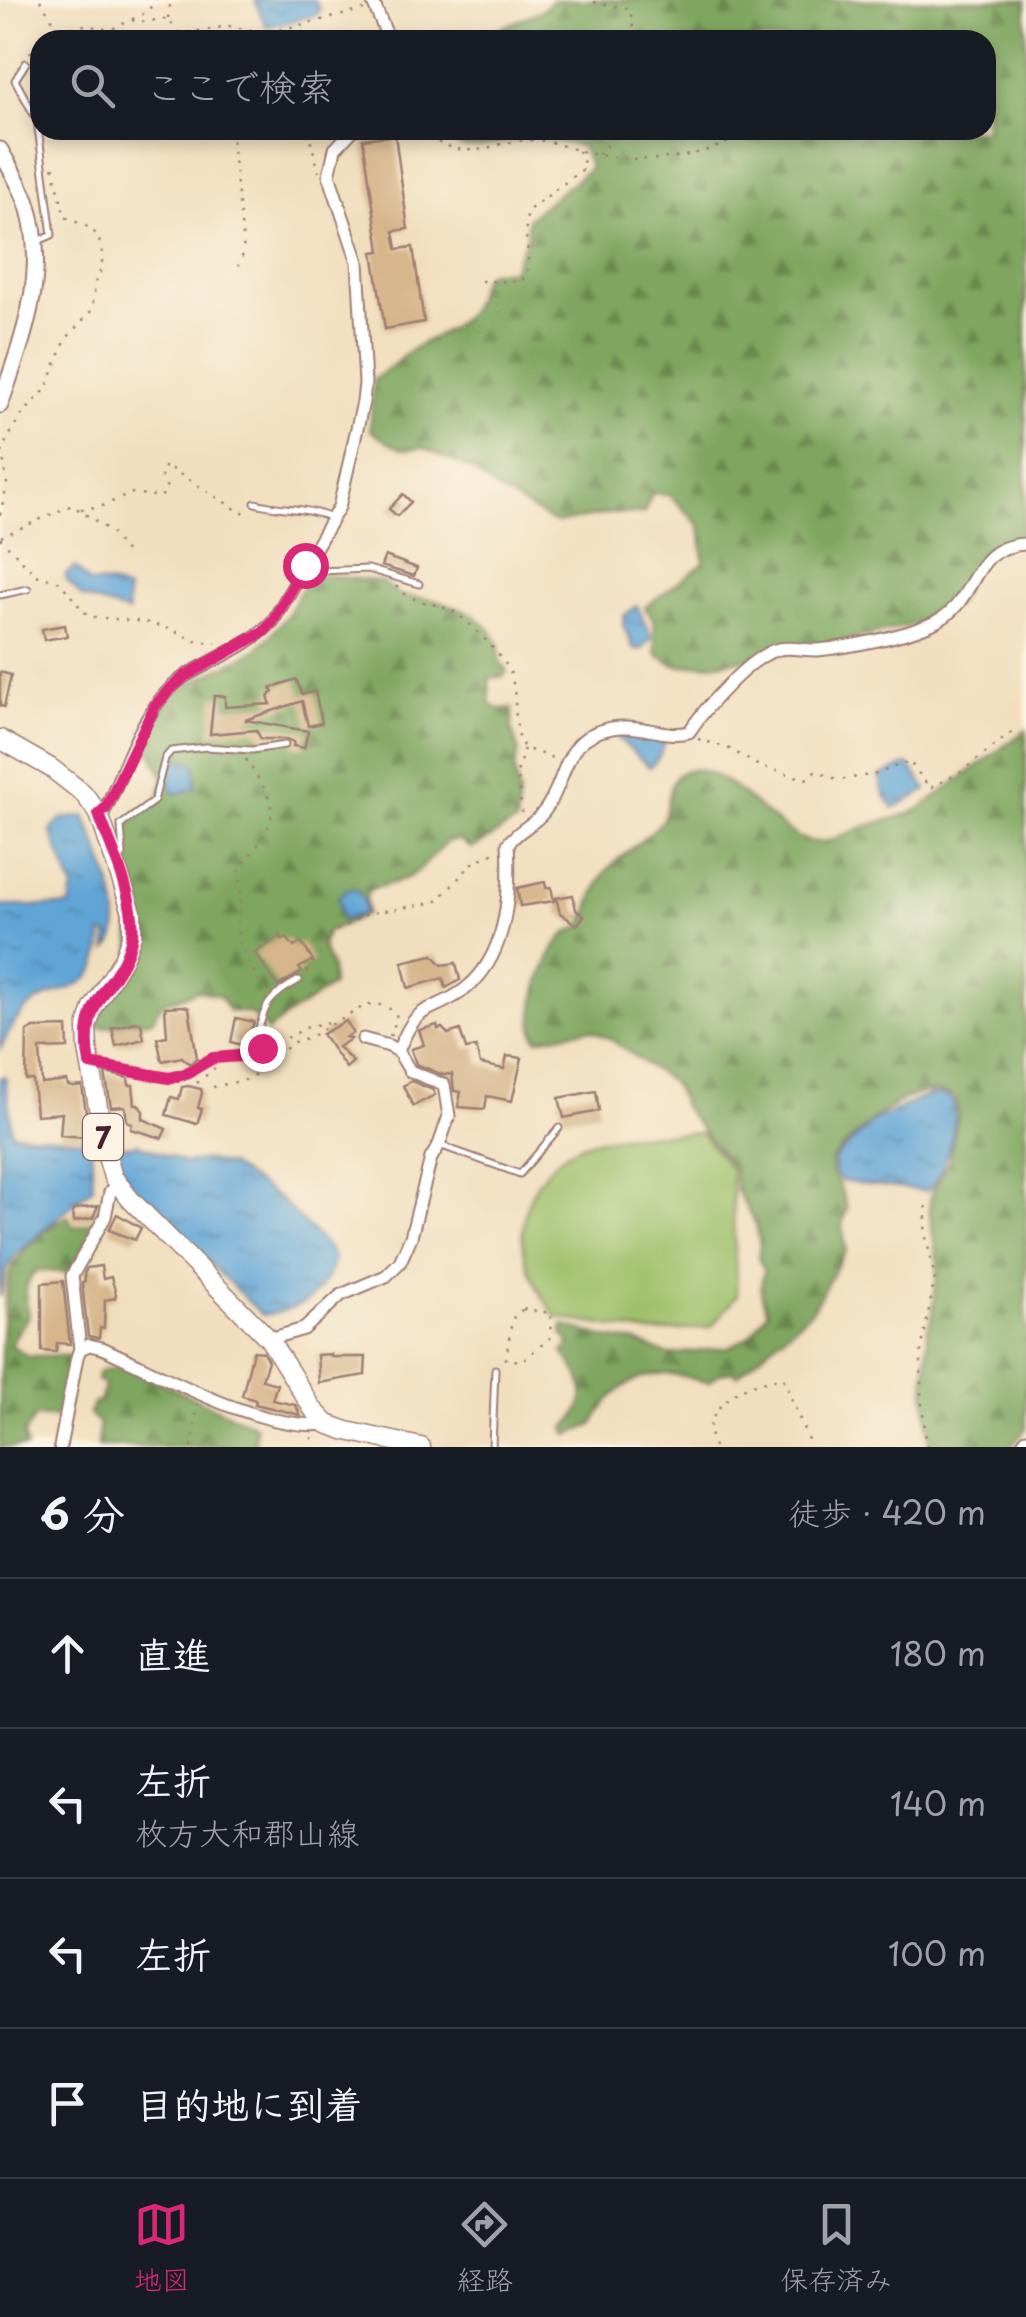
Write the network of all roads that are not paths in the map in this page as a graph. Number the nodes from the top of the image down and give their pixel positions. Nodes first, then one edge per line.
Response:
1 (374, 4) edge
2 (385, 30) edge
3 (26, 63) road end
4 (30, 107) edge
5 (40, 140) edge
6 (343, 140) edge
7 (0, 150) edge
8 (36, 242) junction
9 (0, 405) edge
10 (255, 503) road end
11 (334, 519) junction
12 (1026, 544) edge
13 (305, 565) junction
14 (419, 584) dead end
15 (28, 588) dead end
16 (0, 596) edge
17 (0, 738) edge
18 (285, 745) dead end
19 (99, 814) junction
20 (115, 861) junction
21 (299, 980) road end
22 (363, 1038) dead end
23 (394, 1048) junction
24 (90, 1064) junction
25 (559, 1128) dead end
26 (440, 1145) junction
27 (117, 1183) junction
28 (269, 1339) junction
29 (80, 1349) junction
30 (494, 1369) dead end
31 (326, 1424) junction
32 (1026, 1439) edge
33 (60, 1447) edge
34 (421, 1447) edge
35 (492, 1447) edge
36 (1020, 1447) edge

1 - 2 street
3 - 4 lane
5 - 8 lane
6 - 11 street
7 - 8 street
8 - 9 street
10 - 11 lane
11 - 13 street
12 - 23 street
13 - 14 lane
13 - 19 street
15 - 16 lane
17 - 19 main road, 7
18 - 20 lane
19 - 20 main road, 7
20 - 24 main road, 7
21 - 24 lane
22 - 23 street
23 - 26 street
24 - 27 main road, 7
25 - 26 lane
26 - 28 street
27 - 28 main road, 7
27 - 29 street
28 - 31 main road, 7
29 - 31 street
29 - 33 street
30 - 35 lane
31 - 34 main road
32 - 36 street

